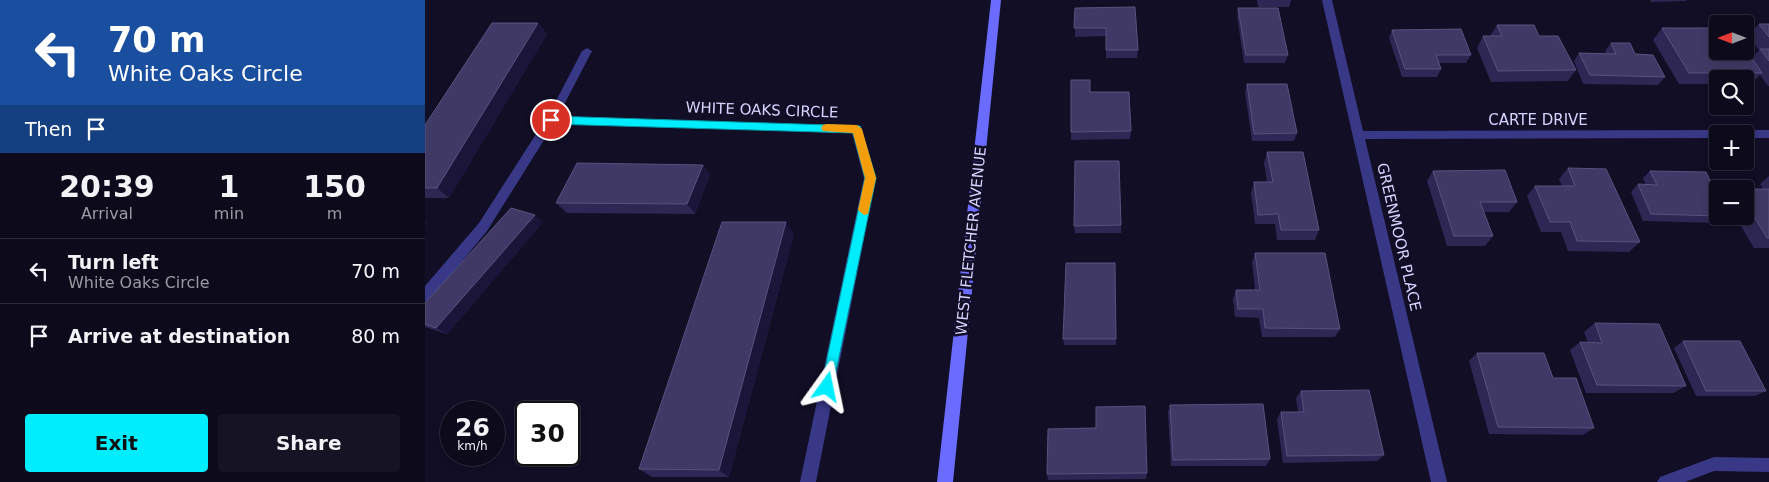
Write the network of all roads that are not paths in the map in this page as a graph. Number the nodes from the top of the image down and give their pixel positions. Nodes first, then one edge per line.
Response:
1 (996, 0) edge
2 (1327, 0) edge
3 (587, 51) dead end
4 (551, 120) junction
5 (1709, 134) edge
6 (1754, 134) edge
7 (1769, 134) edge
8 (1359, 135) junction
9 (425, 296) edge
10 (1769, 465) edge
11 (808, 482) edge
12 (945, 482) edge
13 (1439, 482) edge
14 (1665, 482) edge

1 - 12 main road, WEST FLETCHER AVENUE
2 - 8 street, GREENMOOR PLACE
3 - 4 lane
4 - 9 street
4 - 11 street, WHITE OAKS CIRCLE
5 - 8 street, CARTE DRIVE
6 - 7 street
8 - 13 street, GREENMOOR PLACE
10 - 14 street

